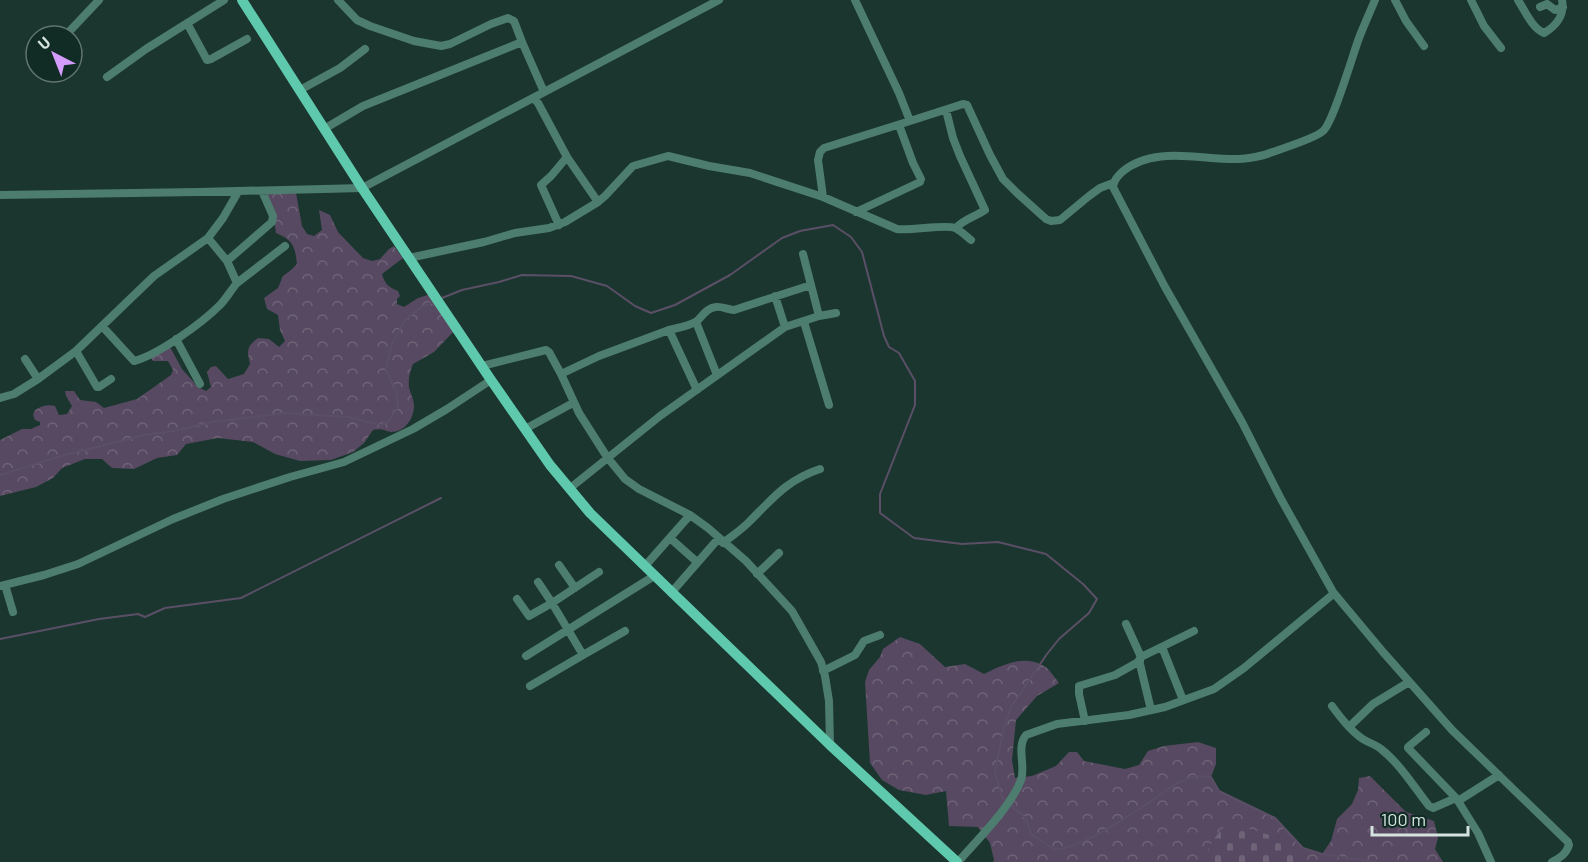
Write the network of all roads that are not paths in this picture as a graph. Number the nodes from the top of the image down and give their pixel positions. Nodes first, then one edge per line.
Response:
1 (99, 0) edge
2 (224, 0) edge
3 (242, 0) edge
4 (338, 0) edge
5 (719, 0) edge
6 (855, 0) edge
7 (1376, 0) edge
8 (1395, 0) edge
9 (1471, 0) edge
10 (1518, 0) edge
11 (1562, 4) edge
12 (1540, 7) dead end
13 (187, 23) junction
14 (76, 24) edge
15 (247, 39) dead end
16 (522, 42) junction
17 (1424, 46) dead end
18 (1501, 48) dead end
19 (365, 49) dead end
20 (107, 77) dead end
21 (300, 90) junction
22 (544, 92) junction
23 (533, 98) junction
24 (946, 110) junction
25 (910, 121) junction
26 (899, 125) junction
27 (324, 129) junction
28 (567, 157) junction
29 (1113, 183) junction
30 (362, 188) junction
31 (262, 191) junction
32 (238, 192) junction
33 (0, 195) edge
34 (823, 197) junction
35 (598, 202) junction
36 (856, 212) junction
37 (559, 225) junction
38 (956, 228) junction
39 (208, 238) junction
40 (971, 240) dead end
41 (285, 246) dead end
42 (803, 254) dead end
43 (409, 258) junction
44 (226, 261) junction
45 (237, 283) junction
46 (811, 285) junction
47 (775, 296) junction
48 (836, 313) dead end
49 (819, 316) junction
50 (696, 322) junction
51 (804, 322) junction
52 (102, 326) junction
53 (785, 327) junction
54 (669, 330) junction
55 (176, 339) junction
56 (75, 351) junction
57 (25, 359) dead end
58 (482, 366) junction
59 (561, 374) junction
60 (717, 375) junction
61 (38, 379) junction
62 (111, 379) dead end
63 (491, 380) junction
64 (200, 384) dead end
65 (697, 390) junction
66 (0, 398) edge
67 (573, 403) junction
68 (830, 405) dead end
69 (525, 429) junction
70 (607, 457) junction
71 (820, 469) dead end
72 (569, 489) junction
73 (690, 515) junction
74 (670, 538) junction
75 (721, 541) junction
76 (779, 553) dead end
77 (697, 562) junction
78 (559, 566) dead end
79 (645, 566) junction
80 (599, 572) dead end
81 (757, 574) junction
82 (654, 576) junction
83 (538, 582) dead end
84 (3, 585) edge
85 (575, 588) junction
86 (1333, 592) junction
87 (671, 593) junction
88 (517, 599) dead end
89 (552, 603) junction
90 (13, 612) dead end
91 (1126, 624) dead end
92 (569, 630) junction
93 (625, 631) dead end
94 (1194, 631) dead end
95 (880, 635) dead end
96 (1162, 647) junction
97 (583, 655) junction
98 (526, 656) dead end
99 (1140, 659) junction
100 (824, 671) junction
101 (1409, 682) junction
102 (530, 687) dead end
103 (1183, 700) junction
104 (1332, 706) dead end
105 (1151, 710) junction
106 (1085, 721) junction
107 (1349, 727) junction
108 (1426, 732) dead end
109 (830, 745) junction
110 (1498, 775) junction
111 (1457, 799) junction
112 (1564, 859) edge
113 (958, 862) edge
114 (1491, 862) edge
115 (1552, 862) edge

1 - 14 street
2 - 13 street
3 - 21 main road
4 - 16 street
5 - 22 street
6 - 25 street
7 - 29 street
8 - 17 street
9 - 18 street
10 - 11 street
11 - 12 street
13 - 15 street
13 - 20 street
16 - 22 street
16 - 27 street
19 - 21 street
21 - 27 main road
22 - 23 street
23 - 28 street
23 - 30 street
24 - 25 street
24 - 29 street
24 - 38 street
25 - 26 street
26 - 34 street
26 - 36 street
27 - 30 main road
28 - 35 street
28 - 37 street
29 - 86 street
30 - 31 street
30 - 43 main road
31 - 32 street
31 - 44 street
32 - 33 street
32 - 39 street
34 - 35 street
34 - 36 street
35 - 37 street
36 - 38 street
37 - 43 street
38 - 40 street
39 - 44 street
39 - 52 street
41 - 45 street
42 - 46 street
43 - 58 main road
44 - 45 street
45 - 55 street
46 - 47 street
46 - 49 street
47 - 50 street
47 - 53 street
48 - 49 street
49 - 51 street
50 - 54 street
50 - 60 street
51 - 53 street
51 - 68 street
52 - 55 street
52 - 56 street
53 - 60 street
54 - 59 street
54 - 65 street
55 - 64 street
56 - 61 street
56 - 62 street
57 - 61 street
58 - 59 street
58 - 63 main road
59 - 67 street
60 - 65 street
61 - 66 street
63 - 69 main road
63 - 84 street
65 - 70 street
67 - 69 street
67 - 70 street
69 - 72 main road
70 - 72 street
70 - 73 street
71 - 75 street
72 - 79 main road
73 - 74 street
73 - 75 street
74 - 77 street
74 - 79 street
75 - 77 street
75 - 81 street
76 - 81 street
77 - 87 street
78 - 85 street
79 - 82 main road
80 - 85 street
81 - 100 street
82 - 87 main road
82 - 92 street
83 - 89 street
84 - 90 street
85 - 89 street
86 - 101 street
86 - 103 street
87 - 109 main road
88 - 89 street
89 - 92 street
91 - 99 street
92 - 97 street
92 - 98 street
93 - 97 street
94 - 96 street
95 - 100 street
96 - 99 street
96 - 103 street
97 - 102 street
99 - 105 street
99 - 106 street
100 - 109 street
101 - 107 street
101 - 110 street
103 - 105 street
104 - 107 street
105 - 106 street
106 - 113 street
107 - 111 street
108 - 111 street
109 - 113 main road
110 - 111 street
110 - 112 street
111 - 114 street
112 - 115 street

